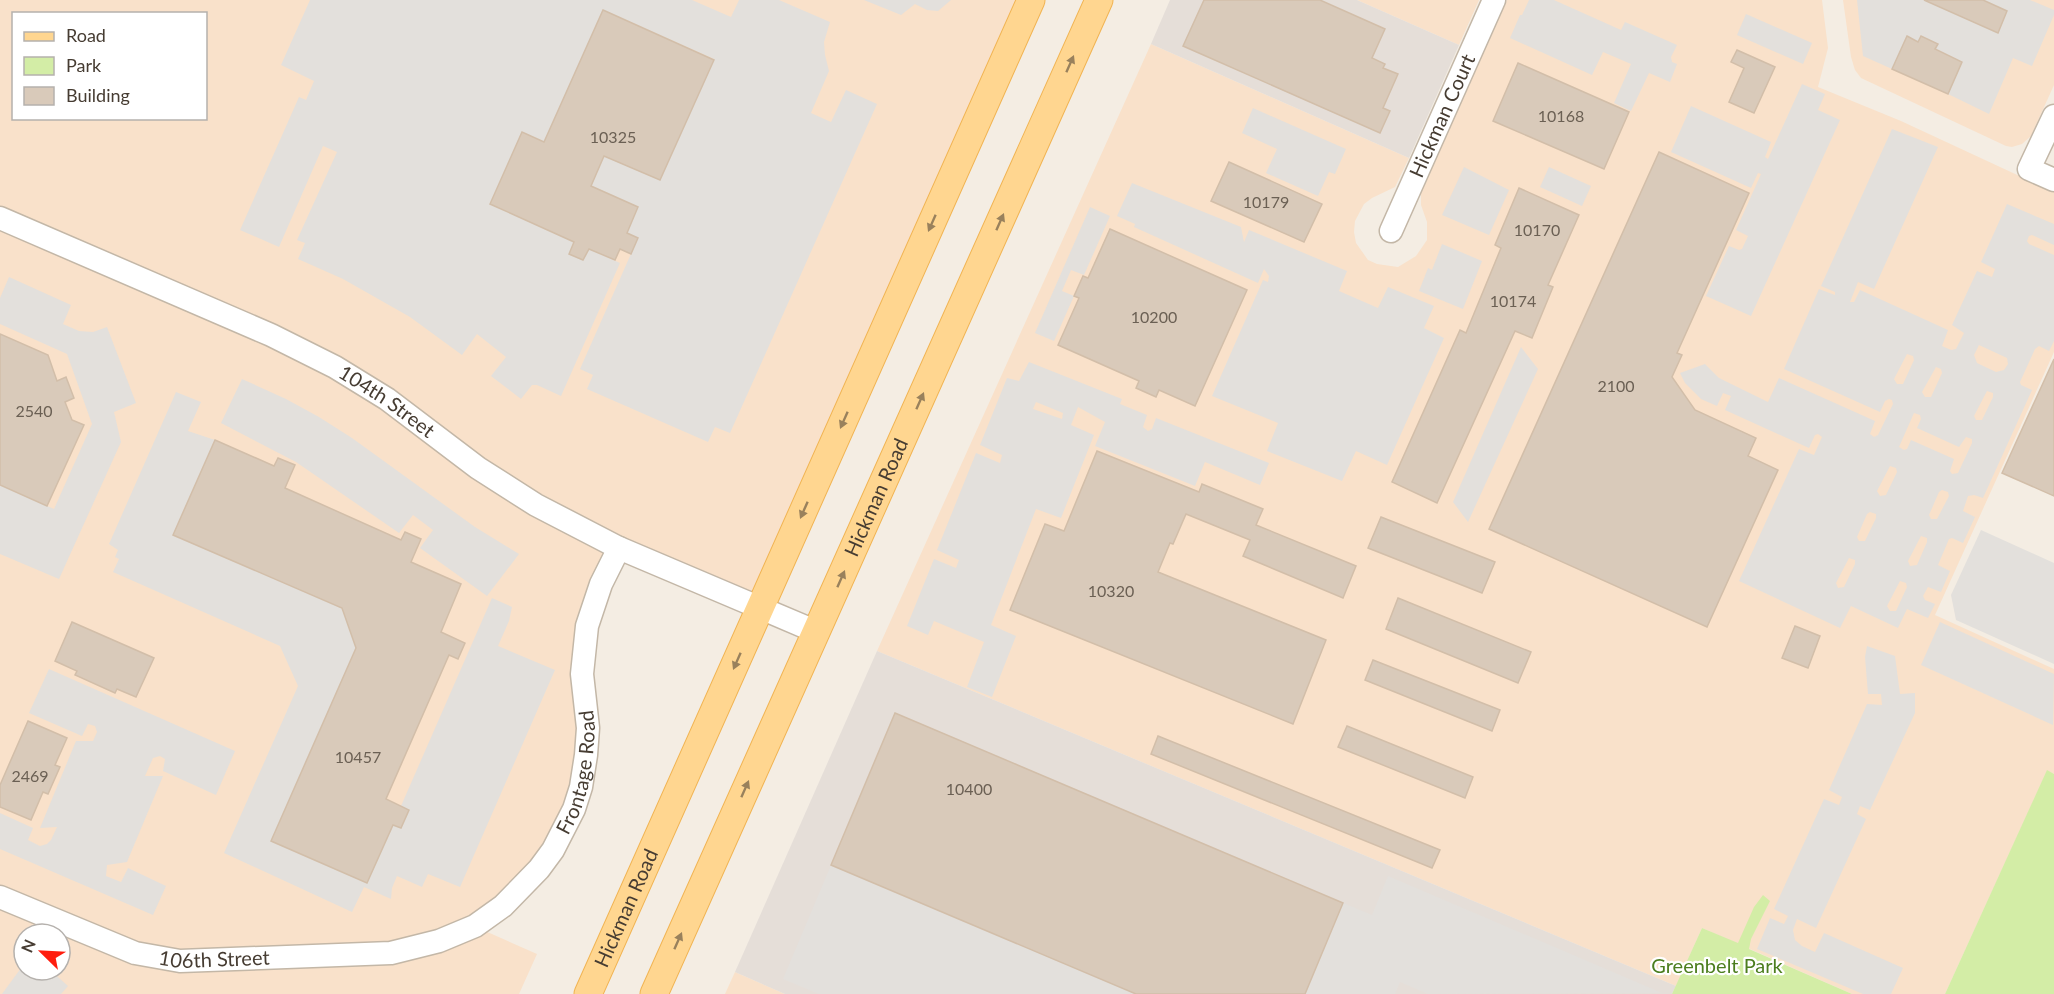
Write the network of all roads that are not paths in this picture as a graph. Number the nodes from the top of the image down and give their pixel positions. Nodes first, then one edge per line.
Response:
1 (1031, 0) edge
2 (1099, 0) edge
3 (1494, 0) edge
4 (2054, 116) edge
5 (2054, 180) edge
6 (0, 218) edge
7 (1391, 231) dead end
8 (619, 548) junction
9 (761, 607) junction
10 (817, 632) junction
11 (0, 897) edge
12 (439, 941) joint
13 (588, 994) edge
14 (654, 994) edge

1 -> 9 main road, Hickman Road
10 -> 2 main road, Hickman Road
3 - 7 street, Hickman Court
4 - 5 street
6 - 8 street, 104th Street
8 - 9 street, 104th Street
8 - 12 street, Frontage Road
9 - 10 street, 104th Street
9 -> 13 main road, Hickman Road
14 -> 10 main road, Hickman Road
11 - 12 street, 106th Street

